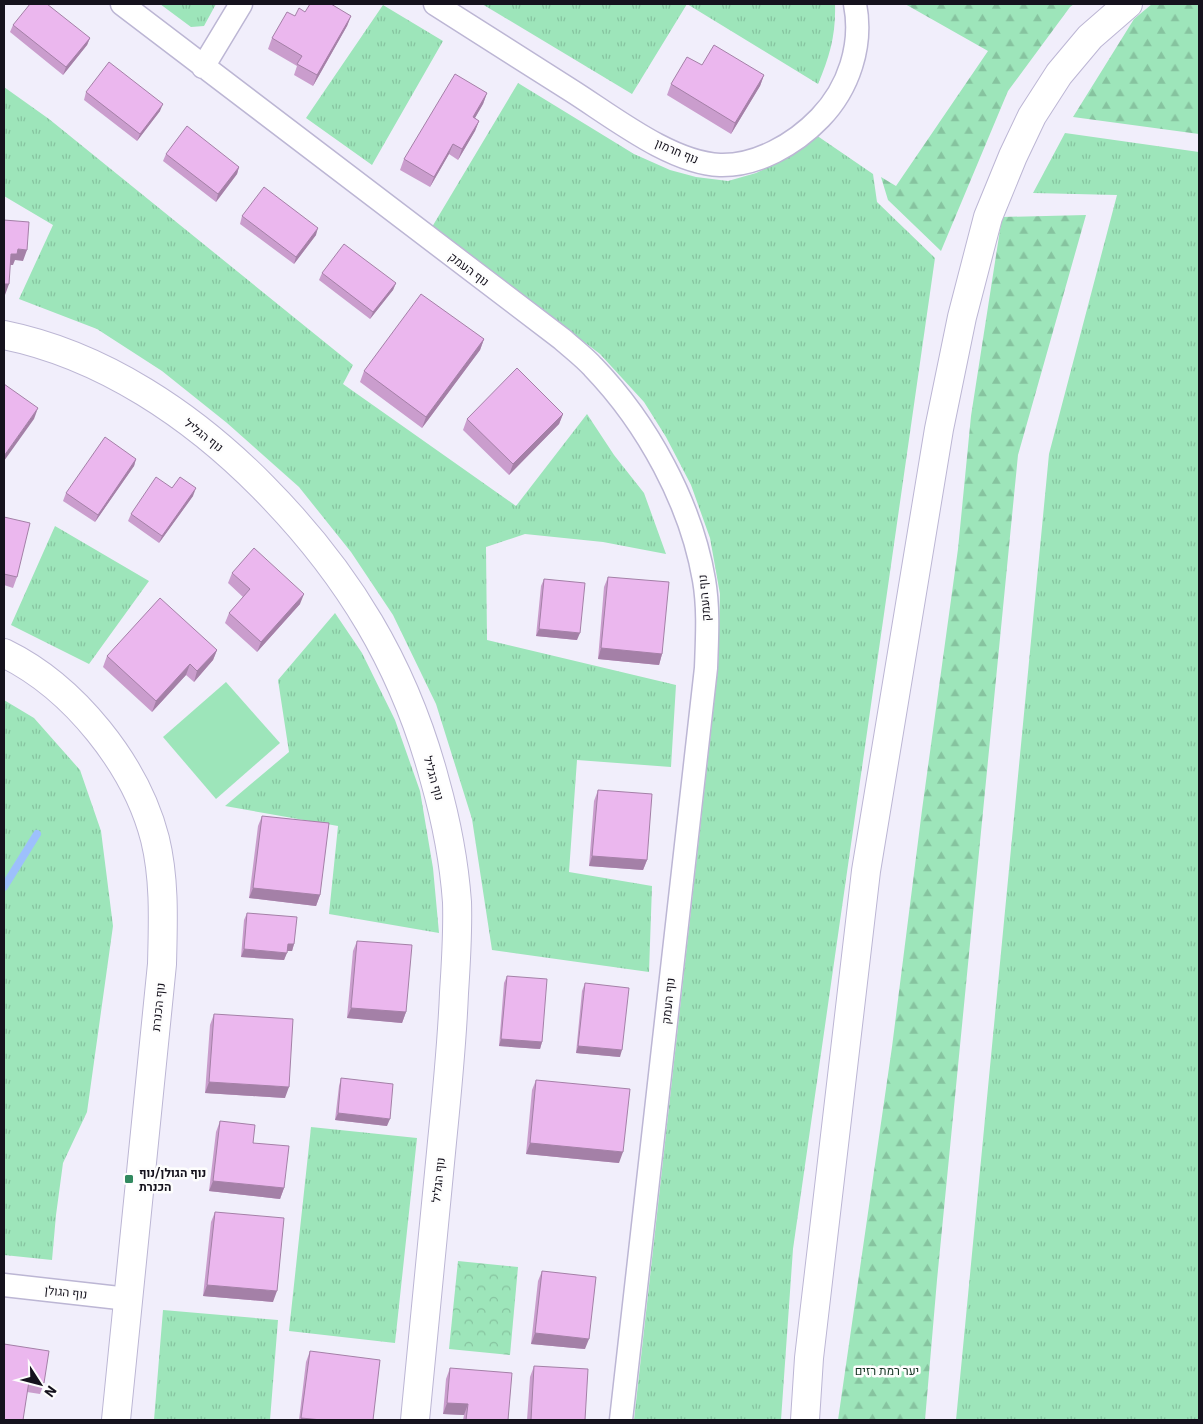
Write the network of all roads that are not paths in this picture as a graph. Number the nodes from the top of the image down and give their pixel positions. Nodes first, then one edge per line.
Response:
1 (122, 4) edge
2 (241, 4) edge
3 (435, 4) edge
4 (855, 4) edge
5 (1128, 4) edge
6 (203, 67) junction
7 (4, 335) edge
8 (4, 653) edge
9 (4, 1285) edge
10 (128, 1299) junction
11 (116, 1420) edge
12 (415, 1420) edge
13 (621, 1420) edge
14 (805, 1420) edge

1 - 6 street, נוף העמק
2 - 6 street
3 - 4 street, נוף חרמון
5 - 14 street
6 - 13 street, נוף העמק
7 - 12 street, נוף הגליל
8 - 10 street, נוף הכנרת
9 - 10 street, נוף הגולן
10 - 11 street, נוף הכנרת

